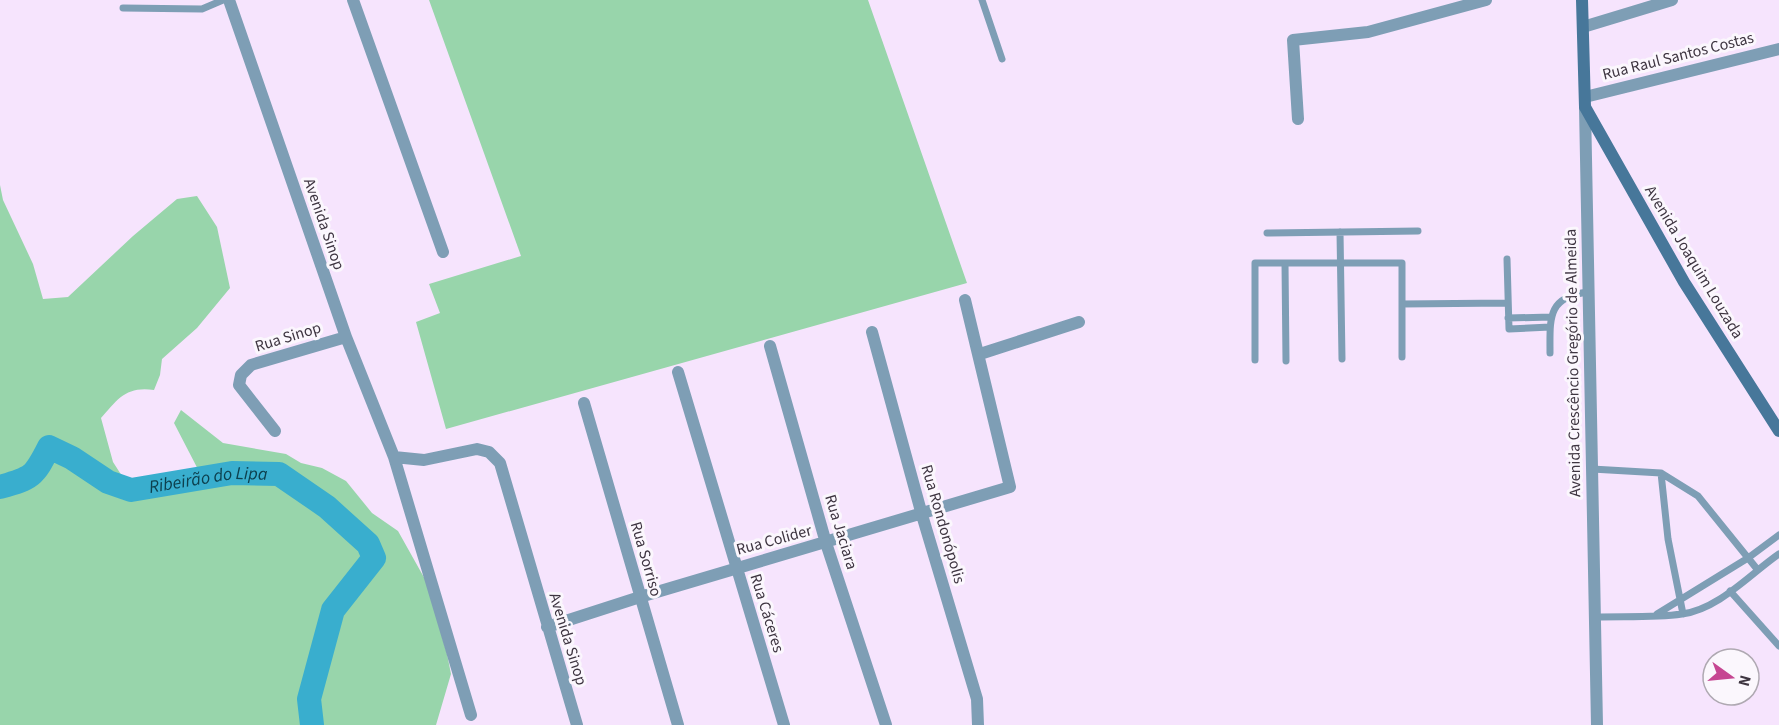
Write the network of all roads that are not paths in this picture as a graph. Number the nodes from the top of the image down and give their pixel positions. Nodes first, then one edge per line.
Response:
1 (223, 0) edge
2 (229, 0) edge
3 (353, 0) edge
4 (982, 0) edge
5 (1486, 0) edge
6 (1582, 0) edge
7 (1672, 0) edge
8 (123, 8) dead end
9 (1583, 27) junction
10 (1779, 49) edge
11 (1002, 59) dead end
12 (1585, 102) junction
13 (1299, 119) dead end
14 (1418, 231) dead end
15 (1267, 232) dead end
16 (1340, 232) junction
17 (443, 252) dead end
18 (1507, 259) dead end
19 (1285, 263) junction
20 (1341, 263) junction
21 (1588, 292) junction
22 (965, 300) dead end
23 (1508, 303) junction
24 (1402, 304) junction
25 (1551, 317) junction
26 (1508, 318) junction
27 (1078, 322) dead end
28 (1550, 327) junction
29 (872, 332) dead end
30 (346, 337) junction
31 (770, 346) dead end
32 (1550, 353) dead end
33 (980, 354) junction
34 (1402, 357) dead end
35 (1342, 359) dead end
36 (1255, 360) dead end
37 (1286, 361) dead end
38 (678, 372) dead end
39 (584, 403) dead end
40 (275, 431) dead end
41 (1779, 431) edge
42 (394, 457) junction
43 (1592, 469) junction
44 (1661, 473) junction
45 (922, 514) junction
46 (1779, 535) edge
47 (826, 543) junction
48 (1779, 554) edge
49 (1748, 558) junction
50 (736, 568) junction
51 (1757, 569) junction
52 (1730, 591) junction
53 (640, 597) junction
54 (1680, 599) junction
55 (1683, 614) junction
56 (1655, 615) junction
57 (1595, 617) junction
58 (548, 627) junction
59 (1779, 646) edge
60 (471, 715) dead end
61 (577, 725) edge
62 (678, 725) edge
63 (784, 725) edge
64 (886, 725) edge
65 (978, 725) edge
66 (1597, 725) edge

1 - 8 lane
2 - 30 street, Avenida Sinop
3 - 17 street
4 - 11 lane
5 - 13 street
6 - 9 main road, Avenida Crescêncio Gregório de Almeida
7 - 9 street
9 - 12 main road, Avenida Crescêncio Gregório de Almeida
10 - 12 street, Rua Raul Santos Costas
12 - 21 street, Avenida Crescêncio Gregório de Almeida
12 - 41 main road, Avenida Joaquim Louzada
14 - 16 lane
15 - 16 lane
16 - 20 lane
18 - 23 lane
19 - 20 lane
19 - 36 lane
19 - 37 lane
20 - 24 lane
20 - 35 lane
21 - 25 lane
21 - 43 street, Avenida Crescêncio Gregório de Almeida
22 - 33 street
23 - 24 lane
23 - 26 lane
24 - 34 lane
25 - 26 lane
25 - 28 lane
26 - 28 lane
27 - 33 street
28 - 32 lane
29 - 45 street, Rua Rondonópolis
30 - 40 street, Rua Sinop
30 - 42 street, Avenida Sinop
31 - 47 street, Rua Jaciara
33 - 45 street, Rua Colider
38 - 50 street, Rua Cáceres
39 - 53 street, Rua Sorriso
42 - 58 street, Avenida Sinop
42 - 60 street, Avenida Sinop
43 - 44 lane
43 - 57 street, Avenida Crescêncio Gregório de Almeida
44 - 49 lane
44 - 54 lane
45 - 47 street, Rua Colider
45 - 65 street, Rua Rondonópolis
46 - 49 lane
47 - 50 street, Rua Colider
47 - 64 street, Rua Jaciara
48 - 51 lane
49 - 51 lane
49 - 54 lane
50 - 53 street, Rua Colider
50 - 63 street, Rua Cáceres
51 - 52 lane
52 - 55 lane
52 - 59 lane
53 - 58 street, Rua Colider
53 - 62 street, Rua Sorriso
54 - 55 lane
54 - 56 lane
55 - 56 lane
56 - 57 lane
57 - 66 street, Avenida Crescêncio Gregório de Almeida
58 - 61 street, Avenida Sinop

